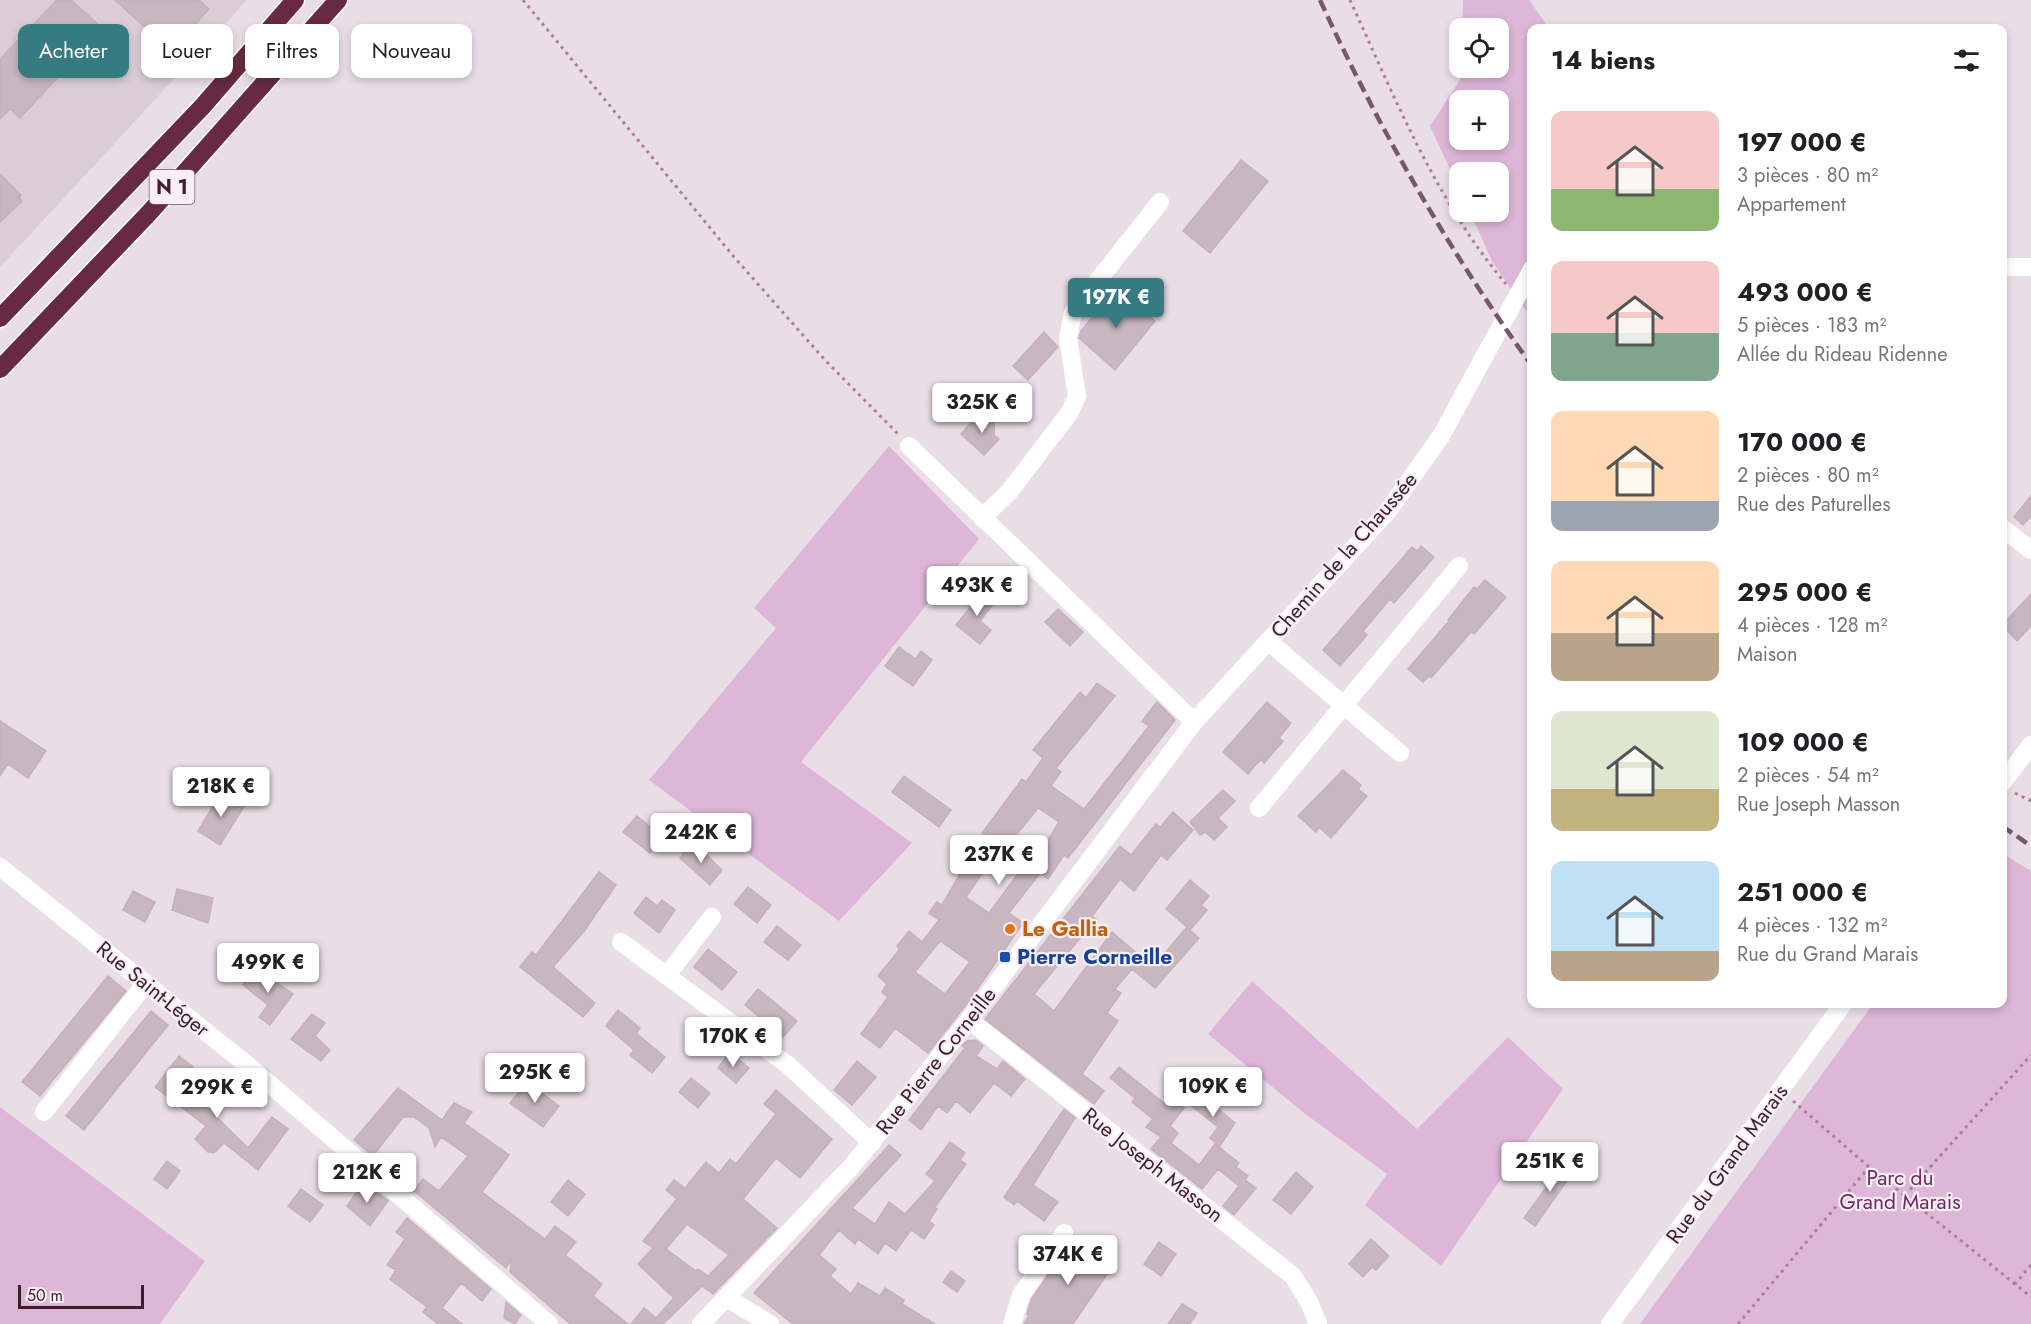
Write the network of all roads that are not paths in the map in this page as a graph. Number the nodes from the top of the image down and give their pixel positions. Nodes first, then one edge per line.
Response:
1 (295, 0) edge
2 (338, 0) edge
3 (1160, 202) dead end
4 (2007, 267) edge
5 (2031, 267) edge
6 (1527, 277) edge
7 (0, 318) edge
8 (0, 369) edge
9 (909, 446) road end
10 (982, 518) junction
11 (2007, 532) edge
12 (2031, 550) edge
13 (1459, 566) dead end
14 (1269, 641) junction
15 (1345, 707) junction
16 (1194, 722) junction
17 (2031, 746) edge
18 (1400, 753) dead end
19 (2007, 777) edge
20 (1259, 808) dead end
21 (0, 867) edge
22 (712, 918) dead end
23 (621, 942) dead end
24 (667, 975) junction
25 (146, 983) junction
26 (1840, 1008) edge
27 (969, 1020) junction
28 (45, 1112) dead end
29 (872, 1143) junction
30 (1064, 1233) dead end
31 (727, 1298) junction
32 (549, 1324) edge
33 (701, 1324) edge
34 (770, 1324) edge
35 (1012, 1324) edge
36 (1318, 1324) edge
37 (1610, 1324) edge

1 - 7 highway, N 1
2 - 8 highway, N 1
3 - 10 street
4 - 5 street
6 - 14 street, Chemin de la Chaussée
9 - 10 street
10 - 16 street
11 - 12 street
13 - 15 street
14 - 15 street
14 - 16 street, Chemin de la Chaussée
15 - 18 street
15 - 20 street
16 - 27 street, Rue Pierre Corneille
17 - 19 street
21 - 25 street, Rue Saint-Léger
22 - 24 street
23 - 24 street
24 - 29 street
25 - 28 street
25 - 32 street, Rue Saint-Léger
26 - 37 street, Rue du Grand Marais
27 - 29 street, Rue Pierre Corneille
27 - 36 street, Rue Joseph Masson
29 - 31 street, Rue Pierre Corneille
30 - 35 street
31 - 33 street, Rue Pierre Corneille
31 - 34 street

